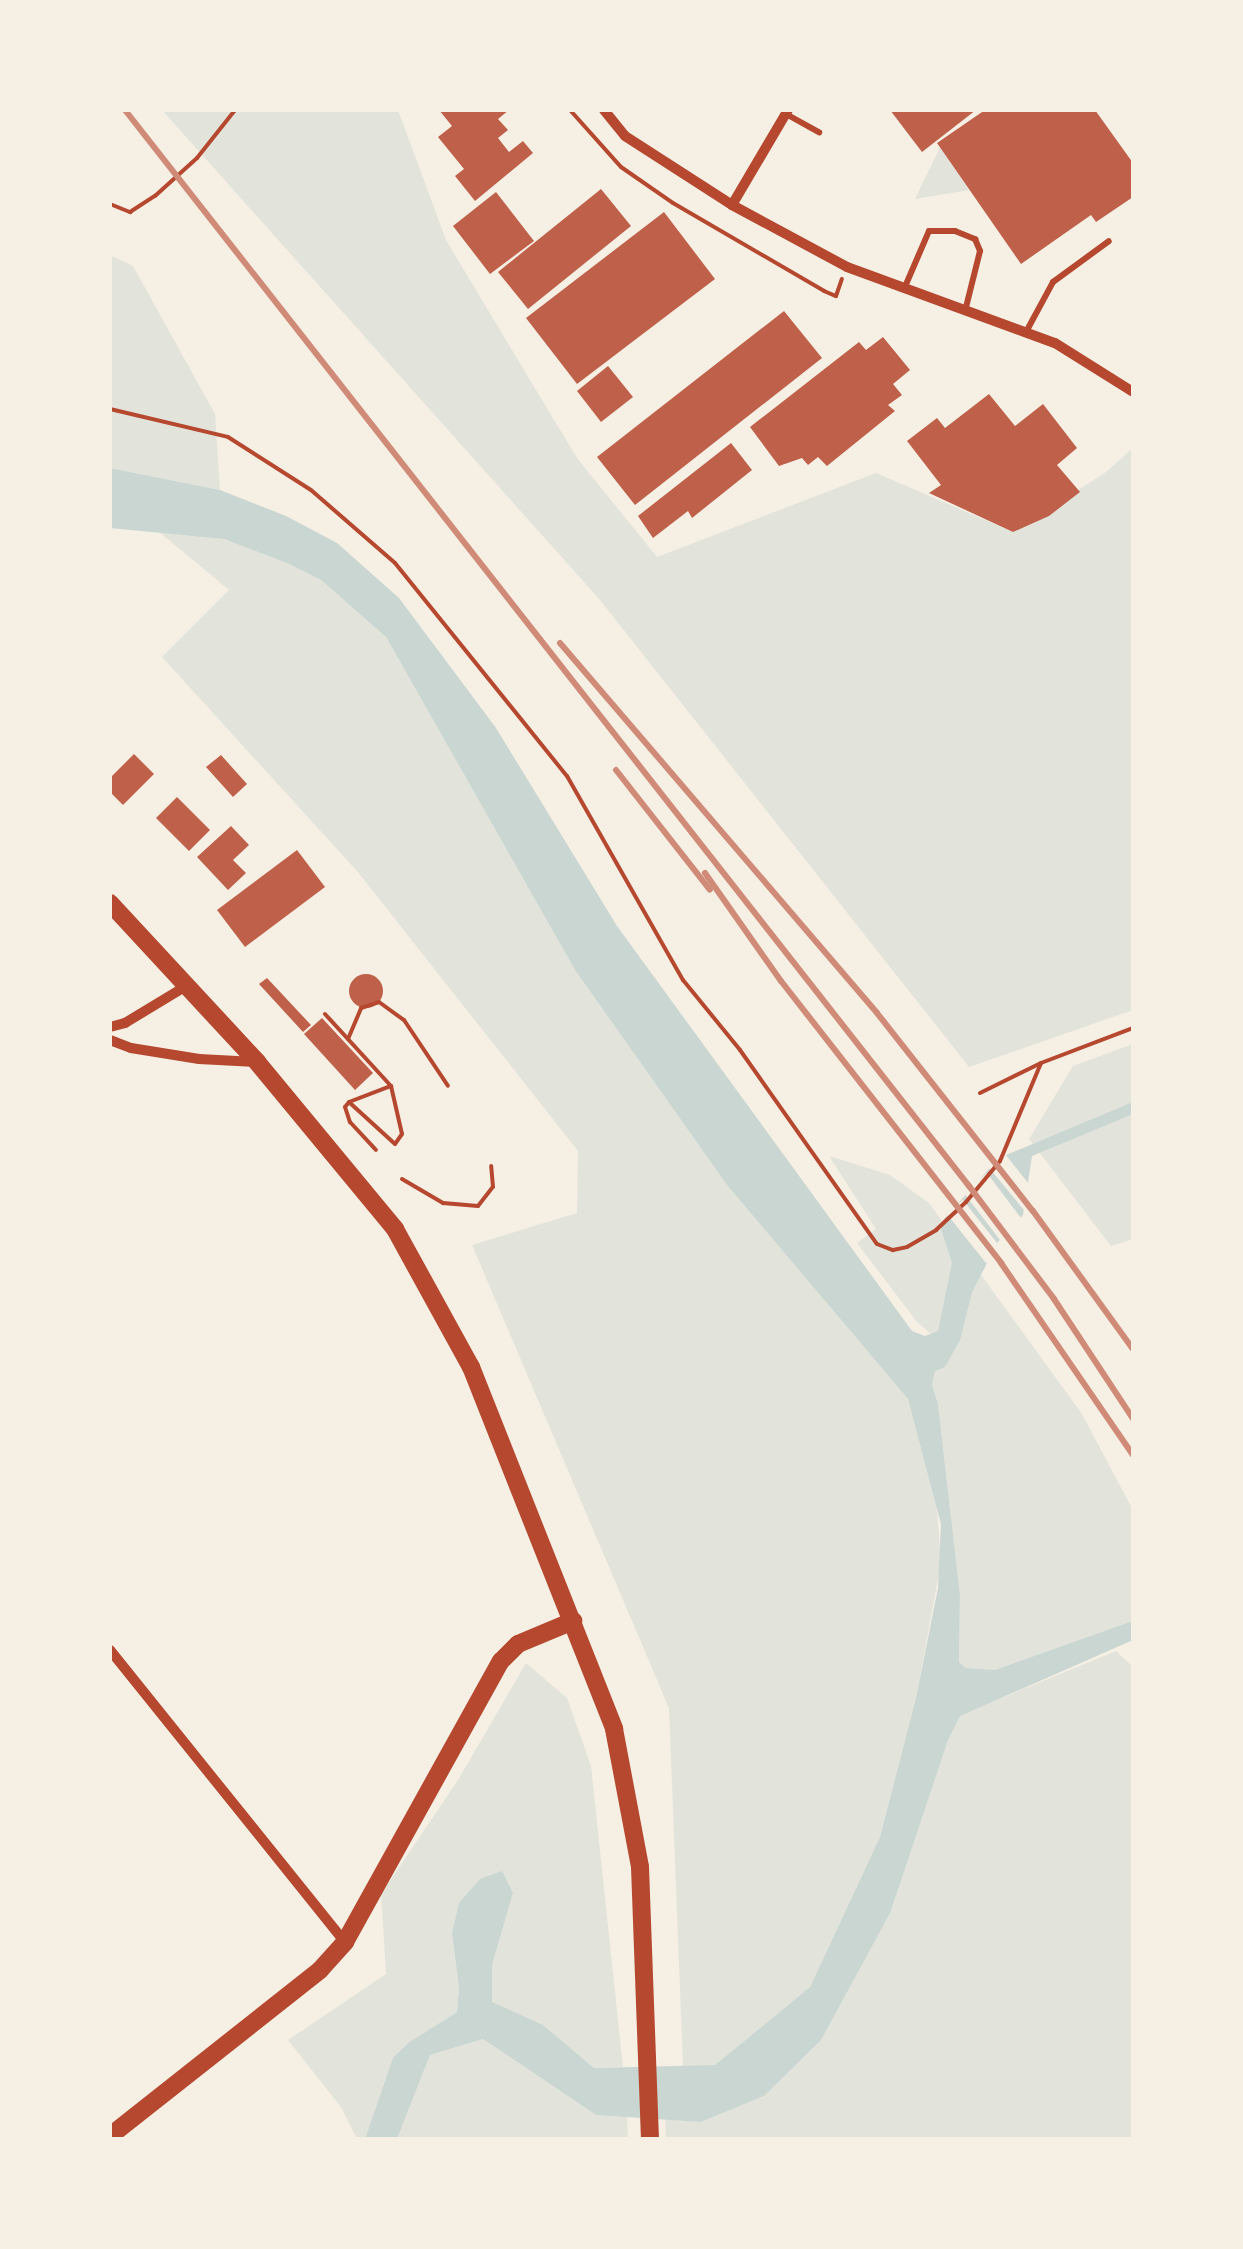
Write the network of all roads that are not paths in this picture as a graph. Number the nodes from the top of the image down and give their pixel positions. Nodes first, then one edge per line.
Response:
1 (604, 110) edge
2 (787, 112) edge
3 (819, 132) dead end
4 (732, 205) junction
5 (1109, 241) dead end
6 (903, 290) junction
7 (964, 312) junction
8 (1026, 333) junction
9 (1133, 392) edge
10 (110, 903) edge
11 (186, 986) junction
12 (110, 1027) edge
13 (110, 1040) edge
14 (258, 1062) junction
15 (574, 1621) junction
16 (110, 1650) edge
17 (345, 1942) junction
18 (110, 2136) edge
19 (650, 2139) edge

1 - 4 street
2 - 3 lane
2 - 4 street
4 - 6 street
5 - 8 lane
6 - 7 street
6 - 7 lane
7 - 8 street
8 - 9 street
10 - 11 street
11 - 12 street
11 - 14 street
13 - 14 street
14 - 15 street
15 - 17 street
15 - 19 street
16 - 17 street
17 - 18 street

